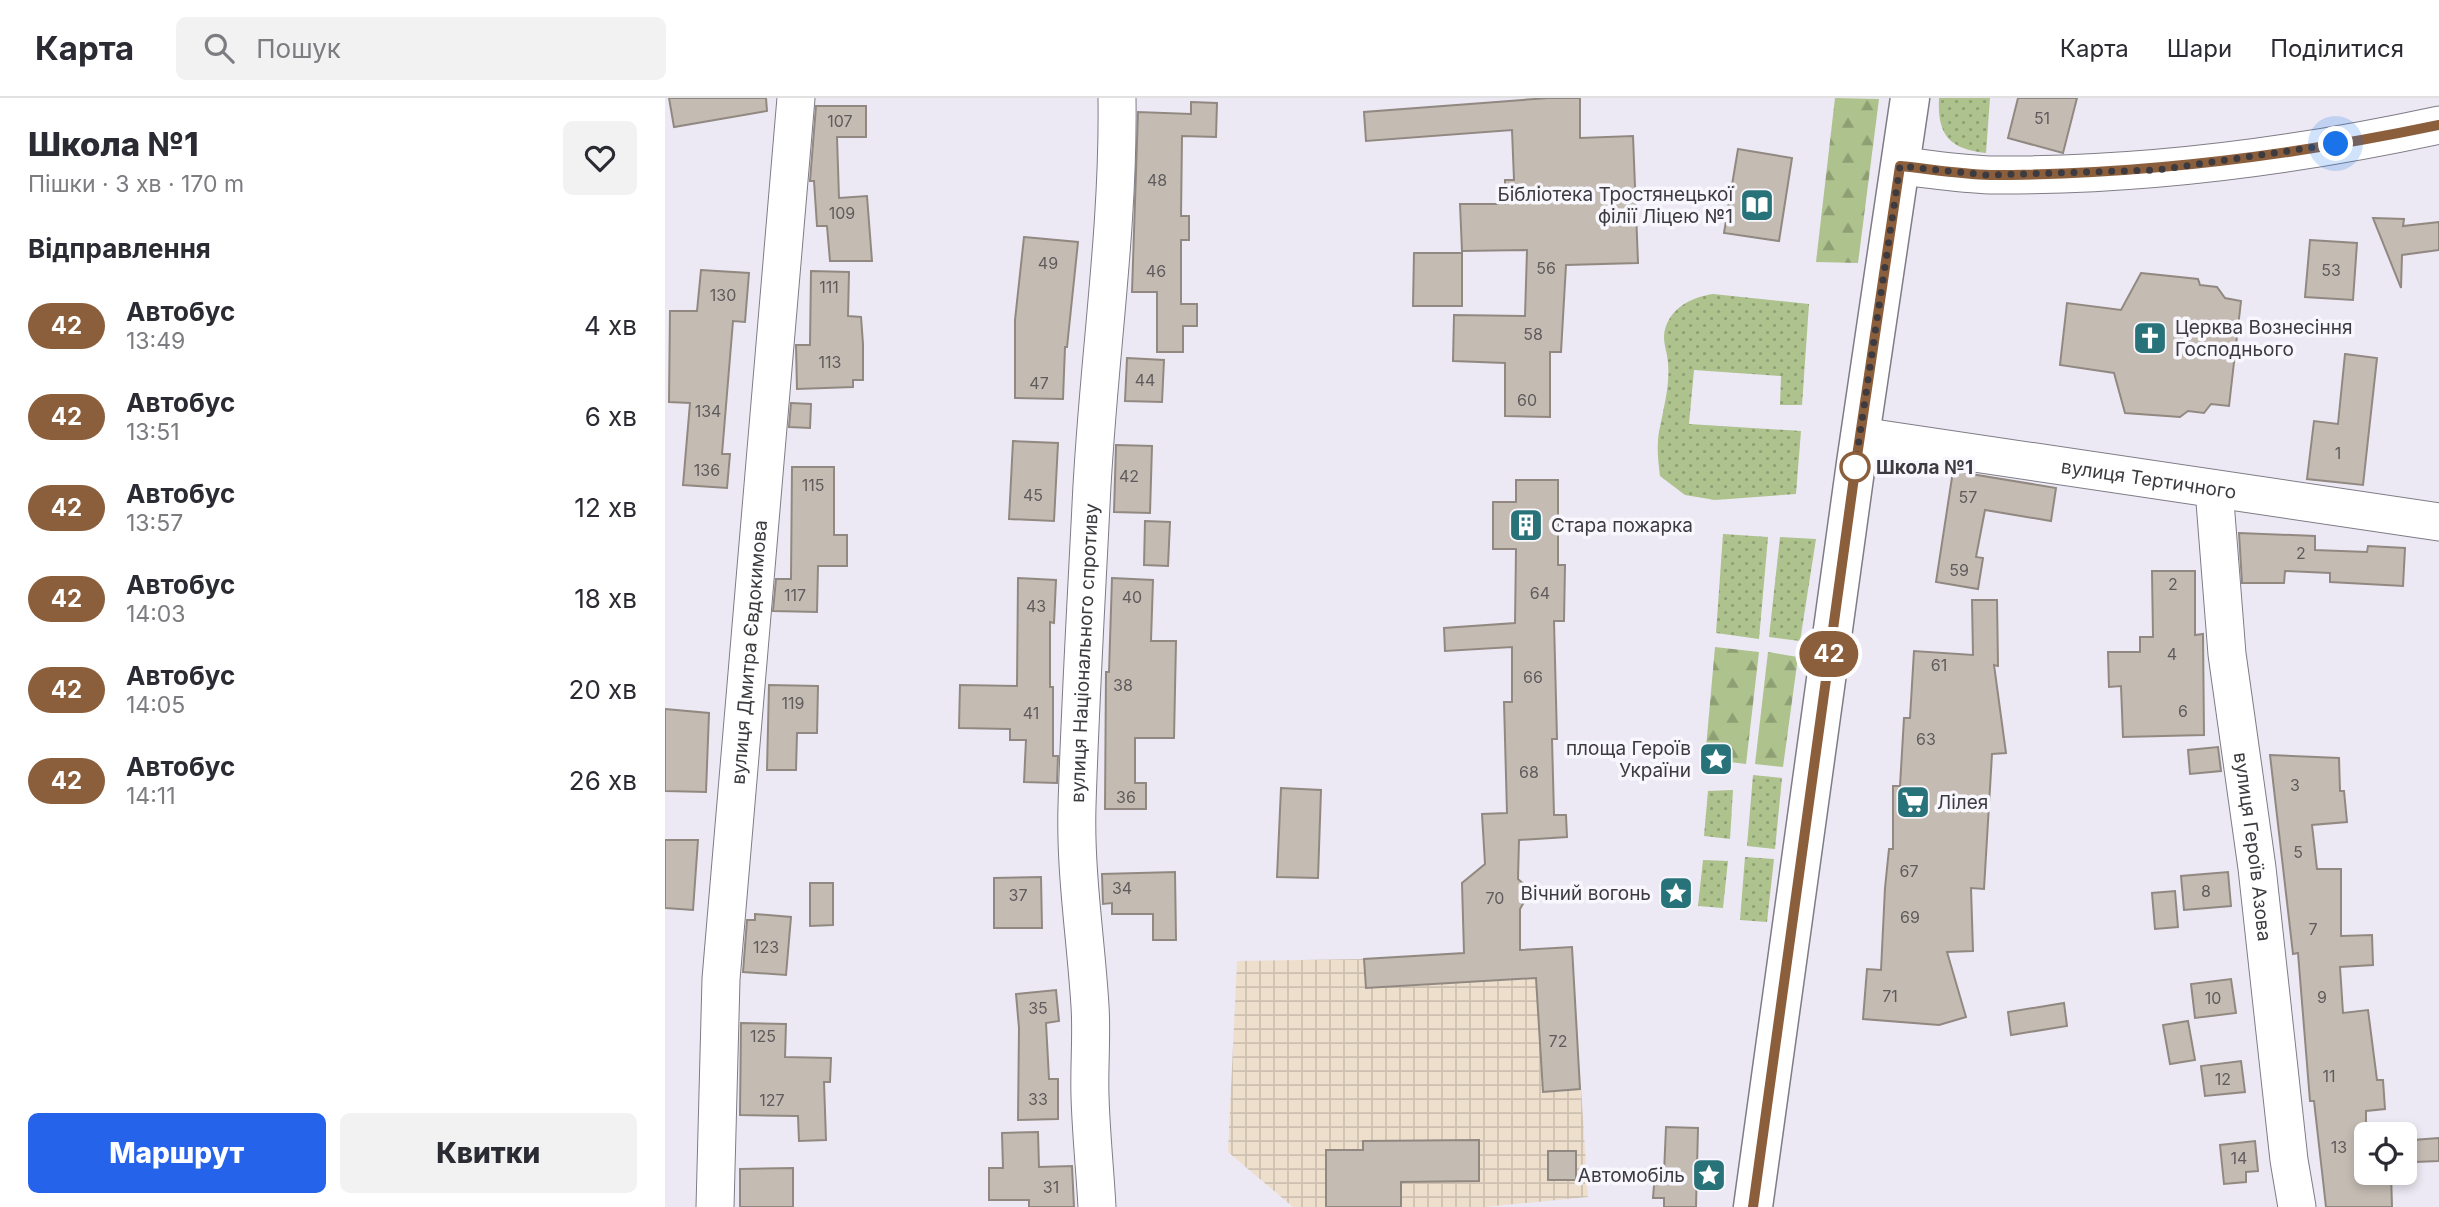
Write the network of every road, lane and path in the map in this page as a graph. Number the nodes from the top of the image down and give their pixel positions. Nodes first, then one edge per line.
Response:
1 (796, 98) edge
2 (1117, 98) edge
3 (1910, 98) edge
4 (2439, 125) edge
5 (1900, 166) junction
6 (1860, 436) junction
7 (2214, 489) junction
8 (2439, 522) edge
9 (715, 1207) edge
10 (1097, 1207) edge
11 (1753, 1207) edge
12 (2297, 1207) edge

1 - 9 street, вулиця Дмитра Євдокимова
2 - 10 street, вулиця Національного спротиву
3 - 5 main road
4 - 5 street
5 - 6 main road
6 - 7 street, вулиця Тертичного
6 - 11 main road
7 - 8 street, вулиця Тертичного
7 - 12 street, вулиця Героїв Азова

